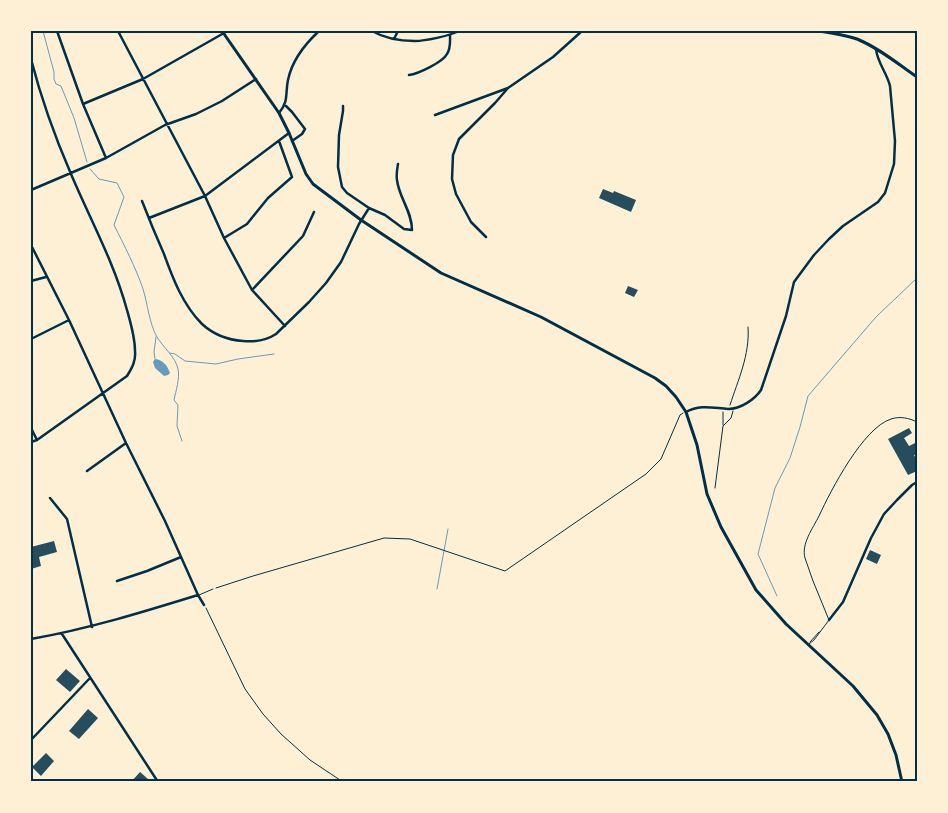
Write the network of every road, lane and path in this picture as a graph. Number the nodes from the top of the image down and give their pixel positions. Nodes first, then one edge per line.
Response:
1 (58, 31) edge
2 (118, 31) edge
3 (319, 31) edge
4 (372, 31) edge
5 (398, 31) edge
6 (582, 31) edge
7 (819, 31) edge
8 (223, 32) edge
9 (457, 32) edge
10 (450, 35) junction
11 (394, 39) junction
12 (876, 48) junction
13 (31, 59) edge
14 (410, 75) dead end
15 (917, 77) edge
16 (143, 79) junction
17 (256, 79) junction
18 (508, 88) junction
19 (83, 104) junction
20 (285, 105) junction
21 (343, 106) dead end
22 (279, 113) junction
23 (435, 116) dead end
24 (167, 124) junction
25 (289, 133) junction
26 (292, 140) junction
27 (279, 141) junction
28 (106, 158) junction
29 (398, 164) dead end
30 (71, 174) junction
31 (31, 190) edge
32 (205, 196) junction
33 (142, 201) dead end
34 (369, 208) junction
35 (314, 212) dead end
36 (149, 218) junction
37 (361, 220) junction
38 (486, 237) dead end
39 (224, 238) junction
40 (31, 245) edge
41 (46, 276) junction
42 (31, 282) edge
43 (252, 290) junction
44 (69, 320) junction
45 (285, 326) junction
46 (748, 327) dead end
47 (31, 339) edge
48 (102, 393) junction
49 (724, 408) junction
50 (728, 408) junction
51 (734, 408) junction
52 (686, 412) junction
53 (680, 415) dead end
54 (917, 422) edge
55 (722, 426) junction
56 (31, 428) edge
57 (37, 440) junction
58 (31, 442) edge
59 (126, 443) junction
60 (87, 471) dead end
61 (917, 482) edge
62 (716, 488) dead end
63 (50, 498) dead end
64 (181, 557) junction
65 (118, 580) dead end
66 (213, 590) joint
67 (198, 595) junction
68 (204, 605) joint
69 (829, 620) junction
70 (92, 627) junction
71 (62, 634) junction
72 (31, 639) edge
73 (808, 645) junction
74 (90, 678) junction
75 (32, 737) edge
76 (158, 782) edge
77 (343, 782) edge
78 (902, 782) edge

1 - 19 street
2 - 16 street
3 - 20 street
4 - 11 street
5 - 11 street
6 - 18 street
7 - 12 street
8 - 16 street
8 - 17 street
9 - 10 street
10 - 11 street
10 - 14 street
12 - 15 street
12 - 51 street
13 - 30 street
16 - 19 street
16 - 24 street
17 - 22 street
17 - 24 street
18 - 23 street
18 - 38 street
19 - 28 street
20 - 22 street
20 - 26 street
21 - 34 street
22 - 25 street
24 - 28 street
24 - 32 street
25 - 26 street
25 - 27 street
26 - 37 street
27 - 32 street
27 - 39 street
28 - 30 street
29 - 34 street
30 - 31 street
30 - 48 street
32 - 36 street
32 - 39 street
33 - 36 street
34 - 37 street
35 - 43 street
36 - 45 street
37 - 45 street
37 - 52 street
39 - 43 street
40 - 41 street
41 - 42 street
41 - 44 street
43 - 45 street
44 - 47 street
44 - 48 street
46 - 50 path
48 - 57 street
48 - 59 street
49 - 50 street
49 - 52 street
49 - 55 path
50 - 51 street
51 - 55 path
52 - 73 street
53 - 66 path
54 - 69 lane
55 - 62 path
56 - 57 street
57 - 58 street
59 - 60 street
59 - 64 street
61 - 69 street
63 - 70 street
64 - 65 street
64 - 67 street
66 - 67 lane
67 - 68 street
67 - 70 street
68 - 77 path
69 - 73 lane
70 - 71 street
71 - 72 street
71 - 74 street
73 - 78 street
74 - 75 street
74 - 76 street

